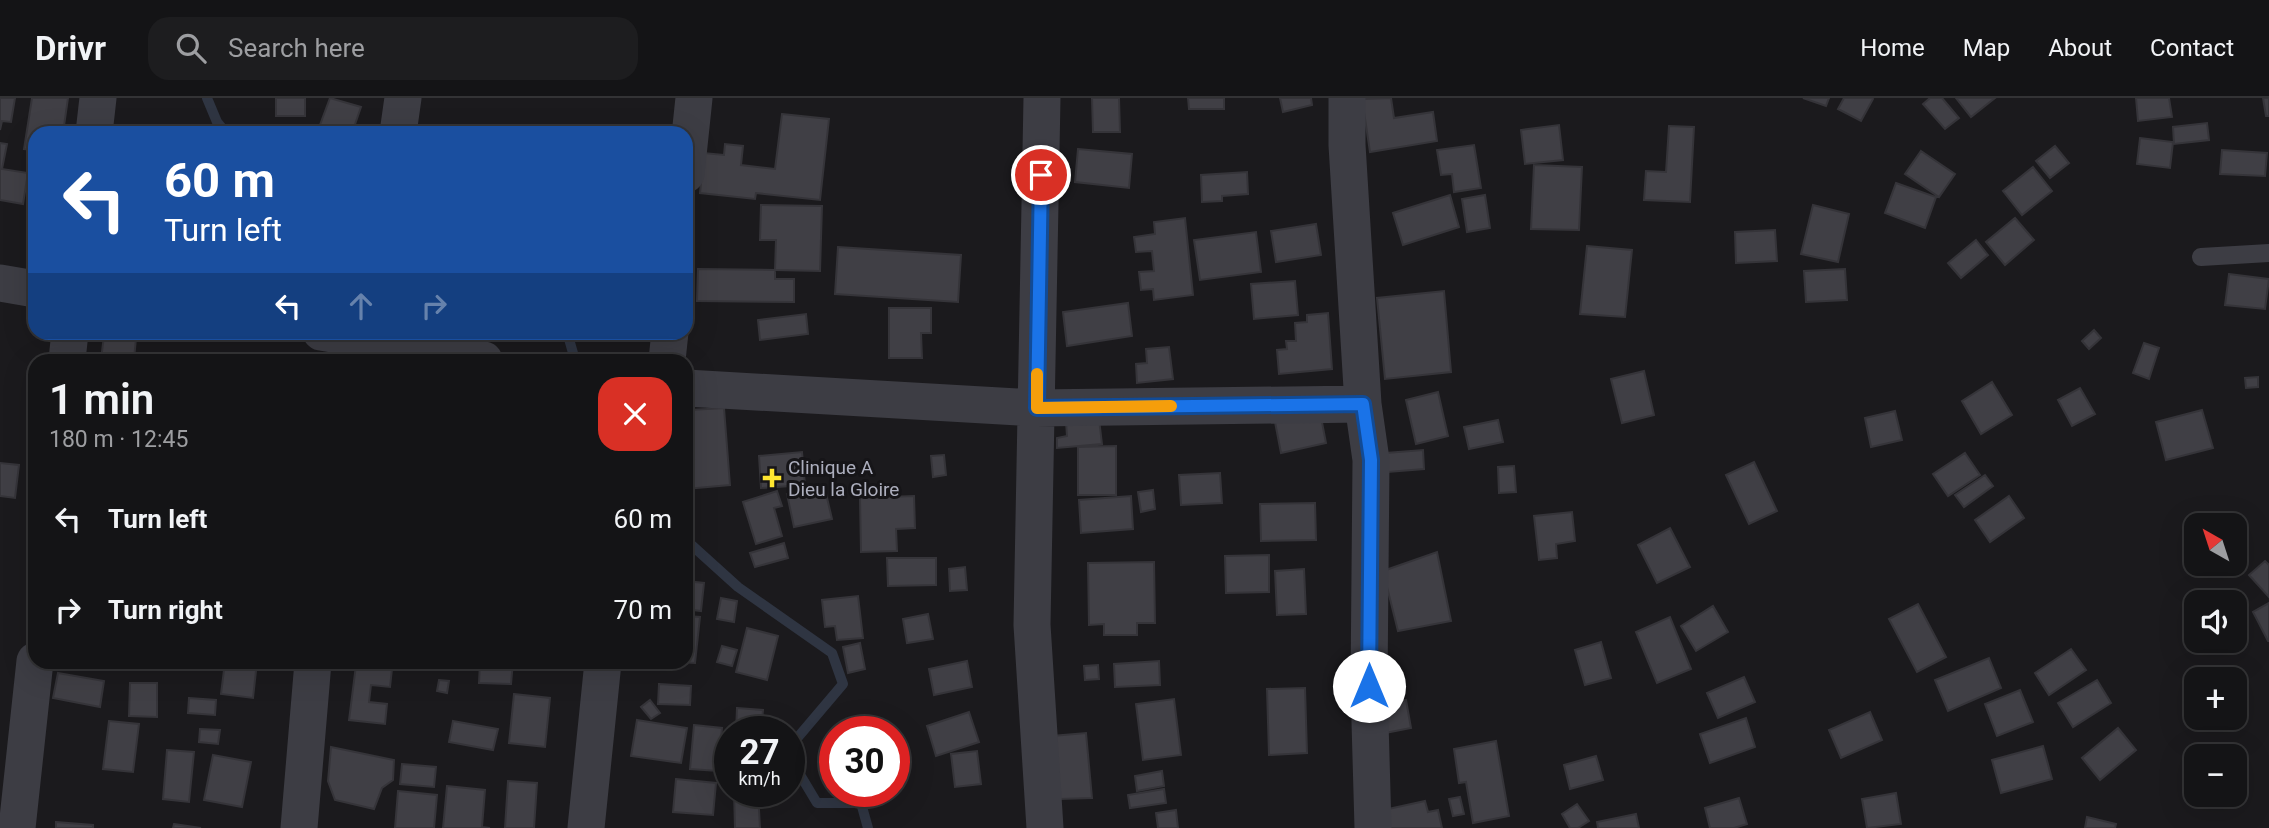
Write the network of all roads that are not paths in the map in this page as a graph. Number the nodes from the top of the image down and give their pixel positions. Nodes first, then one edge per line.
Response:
1 (98, 98) edge
2 (403, 98) edge
3 (694, 98) edge
4 (1042, 98) edge
5 (1348, 98) edge
6 (95, 126) edge
7 (399, 126) edge
8 (691, 126) edge
9 (2269, 253) edge
10 (2201, 257) dead end
11 (0, 283) edge
12 (28, 288) edge
13 (335, 343) edge
14 (431, 354) edge
15 (693, 387) edge
16 (1363, 404) junction
17 (1037, 408) junction
18 (34, 669) edge
19 (312, 669) edge
20 (602, 669) edge
21 (17, 828) edge
22 (299, 828) edge
23 (586, 828) edge
24 (1045, 828) edge
25 (1373, 828) edge

1 - 6 street
2 - 7 street
3 - 8 street
4 - 17 street
5 - 16 street
9 - 10 lane
11 - 12 street
13 - 14 street
15 - 17 street
16 - 17 street
16 - 25 street
17 - 24 street
18 - 21 street
19 - 22 street
20 - 23 street

